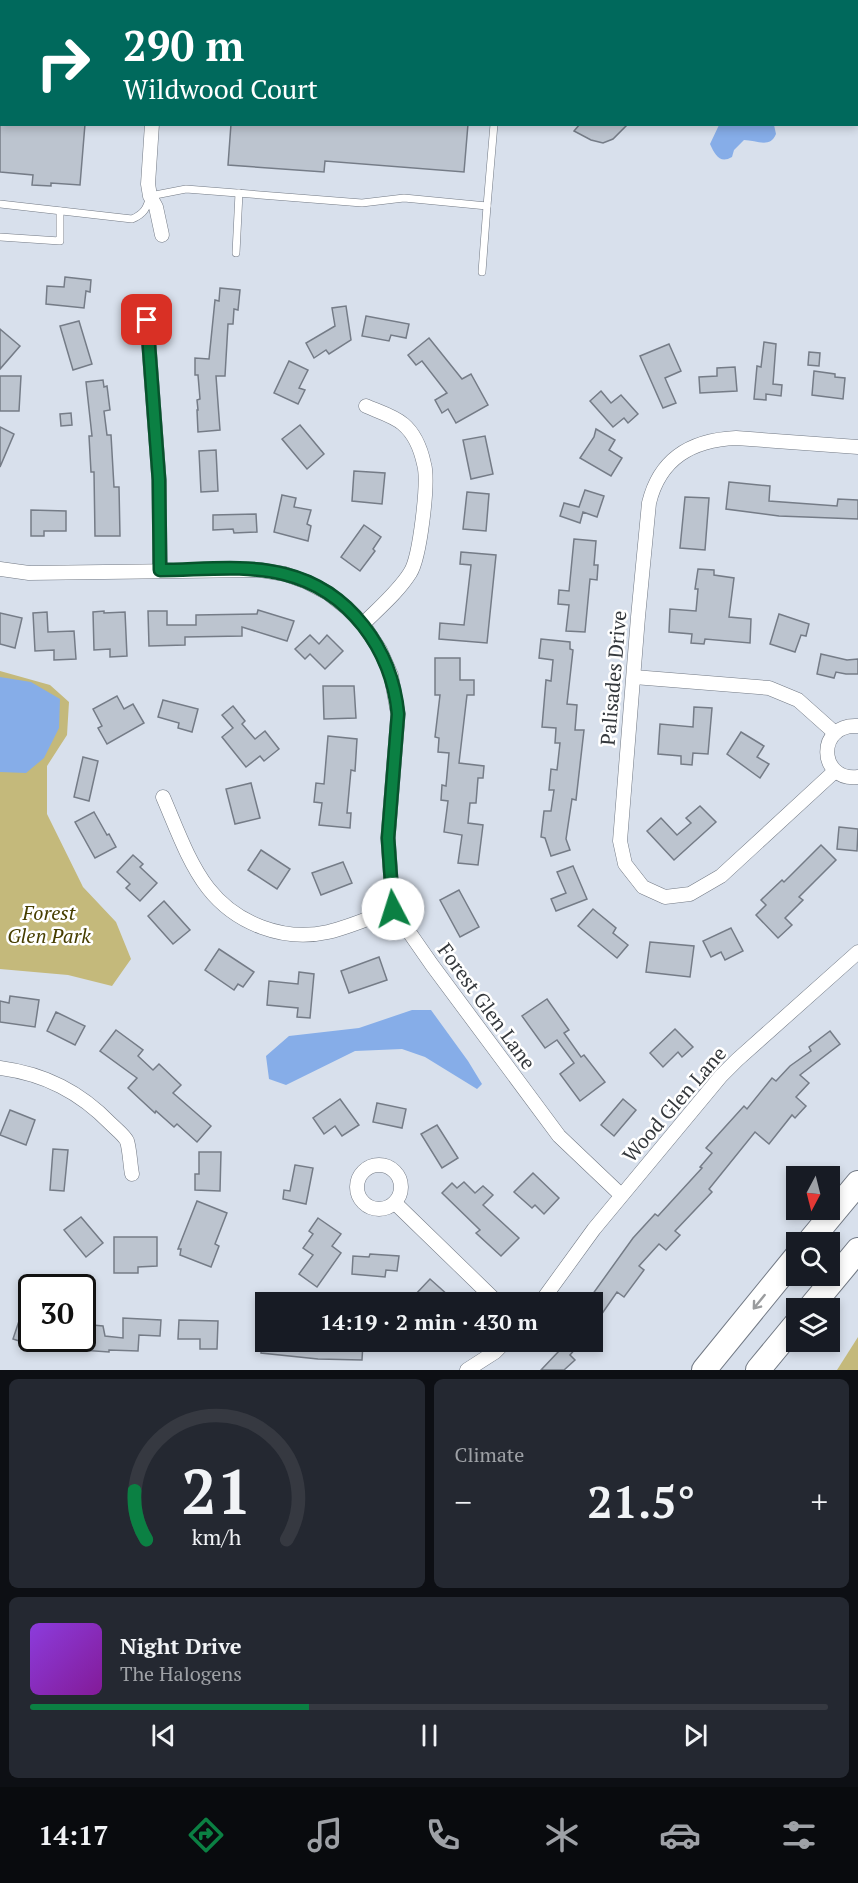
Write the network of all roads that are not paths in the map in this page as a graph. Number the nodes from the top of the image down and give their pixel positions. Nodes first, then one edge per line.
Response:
1 (152, 126) edge
2 (494, 126) edge
3 (239, 193) junction
4 (150, 196) junction
5 (0, 204) edge
6 (487, 206) junction
7 (60, 211) junction
8 (162, 235) dead end
9 (0, 237) edge
10 (236, 253) dead end
11 (482, 272) dead end
12 (147, 320) dead end
13 (366, 406) dead end
14 (858, 447) edge
15 (0, 569) edge
16 (160, 570) junction
17 (363, 624) junction
18 (634, 677) junction
19 (858, 726) edge
20 (835, 733) junction
21 (834, 771) junction
22 (858, 777) edge
23 (163, 797) dead end
24 (393, 909) junction
25 (855, 959) edge
26 (0, 1068) edge
27 (132, 1174) dead end
28 (858, 1184) edge
29 (621, 1195) junction
30 (396, 1203) dead end
31 (817, 1232) edge
32 (858, 1250) edge
33 (786, 1269) edge
34 (487, 1292) edge
35 (548, 1292) edge
36 (818, 1298) edge
37 (786, 1336) edge
38 (495, 1352) edge
39 (467, 1370) edge
40 (704, 1370) edge
41 (758, 1370) edge

1 - 4 street
2 - 6 lane
3 - 4 lane
3 - 6 lane
3 - 10 lane
4 - 7 lane
4 - 8 street
5 - 7 lane
6 - 11 lane
7 - 9 lane
12 - 16 street
13 - 17 street
14 - 18 street, Palisades Drive
15 - 16 street
16 - 17 street
17 - 24 street
18 - 20 street
18 - 21 street, Palisades Drive
19 - 20 street
20 - 21 street
21 - 22 street
23 - 24 street
24 - 29 street, Forest Glen Lane
25 - 29 street, Wood Glen Lane
26 - 27 street
28 - 31 highway
29 - 35 street, Wood Glen Lane
30 - 34 street
32 - 36 highway
33 -> 40 highway
37 - 41 highway
38 - 39 street

